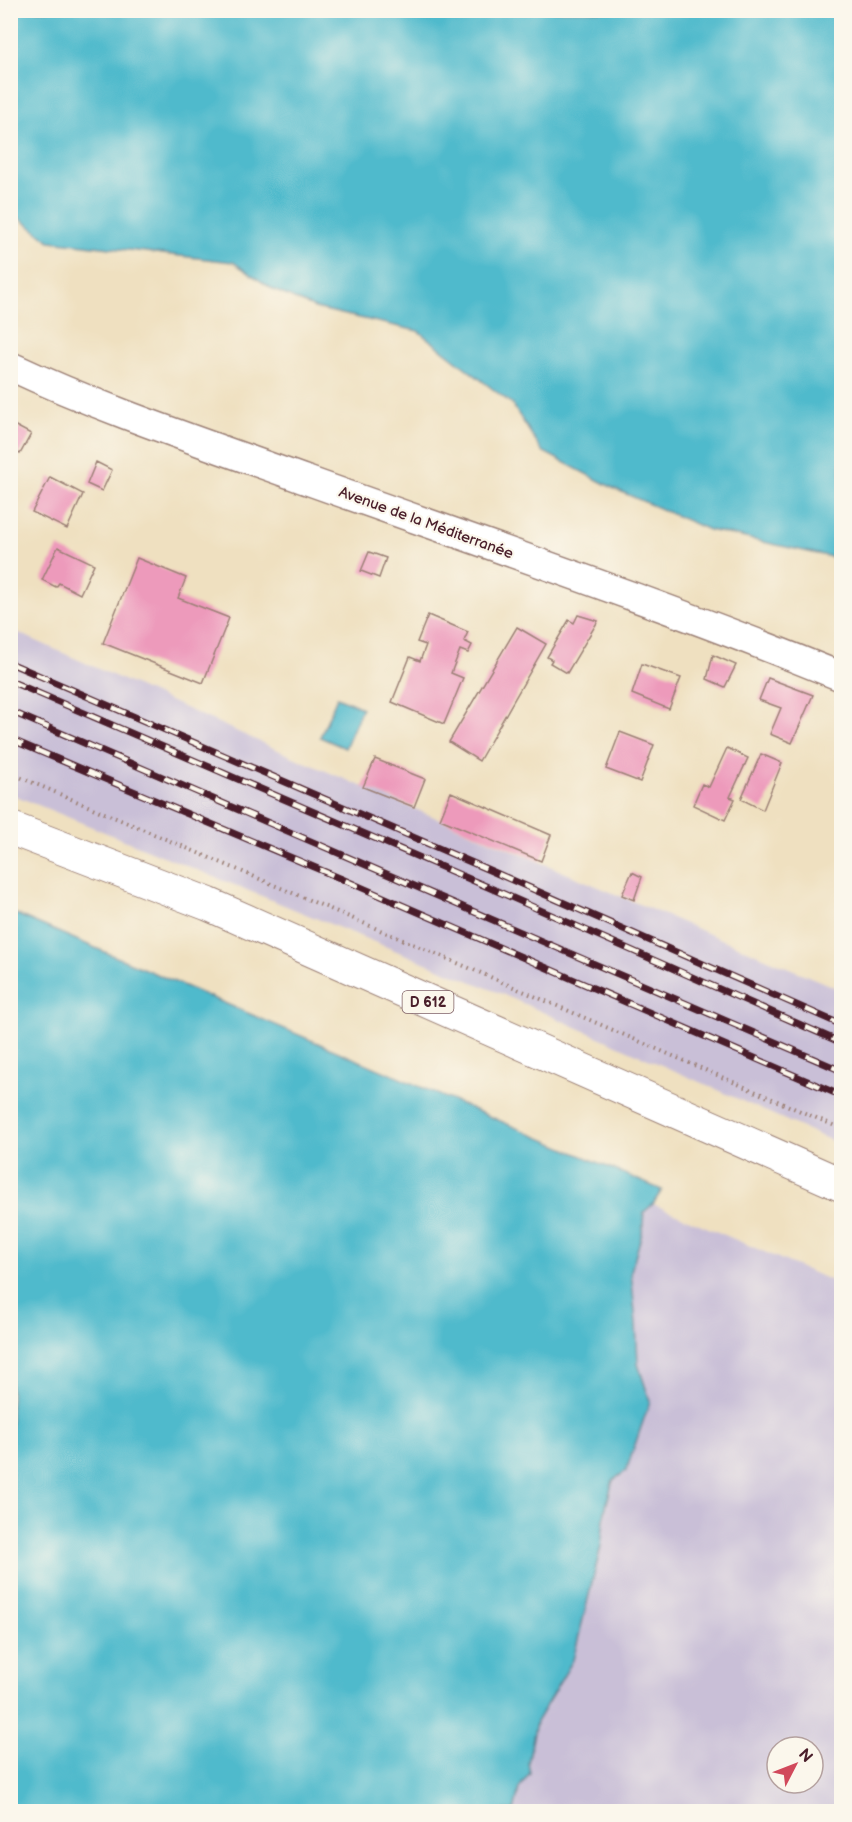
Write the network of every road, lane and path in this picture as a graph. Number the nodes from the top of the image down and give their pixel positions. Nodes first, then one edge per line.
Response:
1 (10, 366) edge
2 (842, 677) edge
3 (10, 774) edge
4 (10, 828) edge
5 (842, 1129) edge
6 (842, 1185) edge

1 - 2 street, Avenue de la Méditerranée
3 - 5 path
4 - 6 main road, D 612

